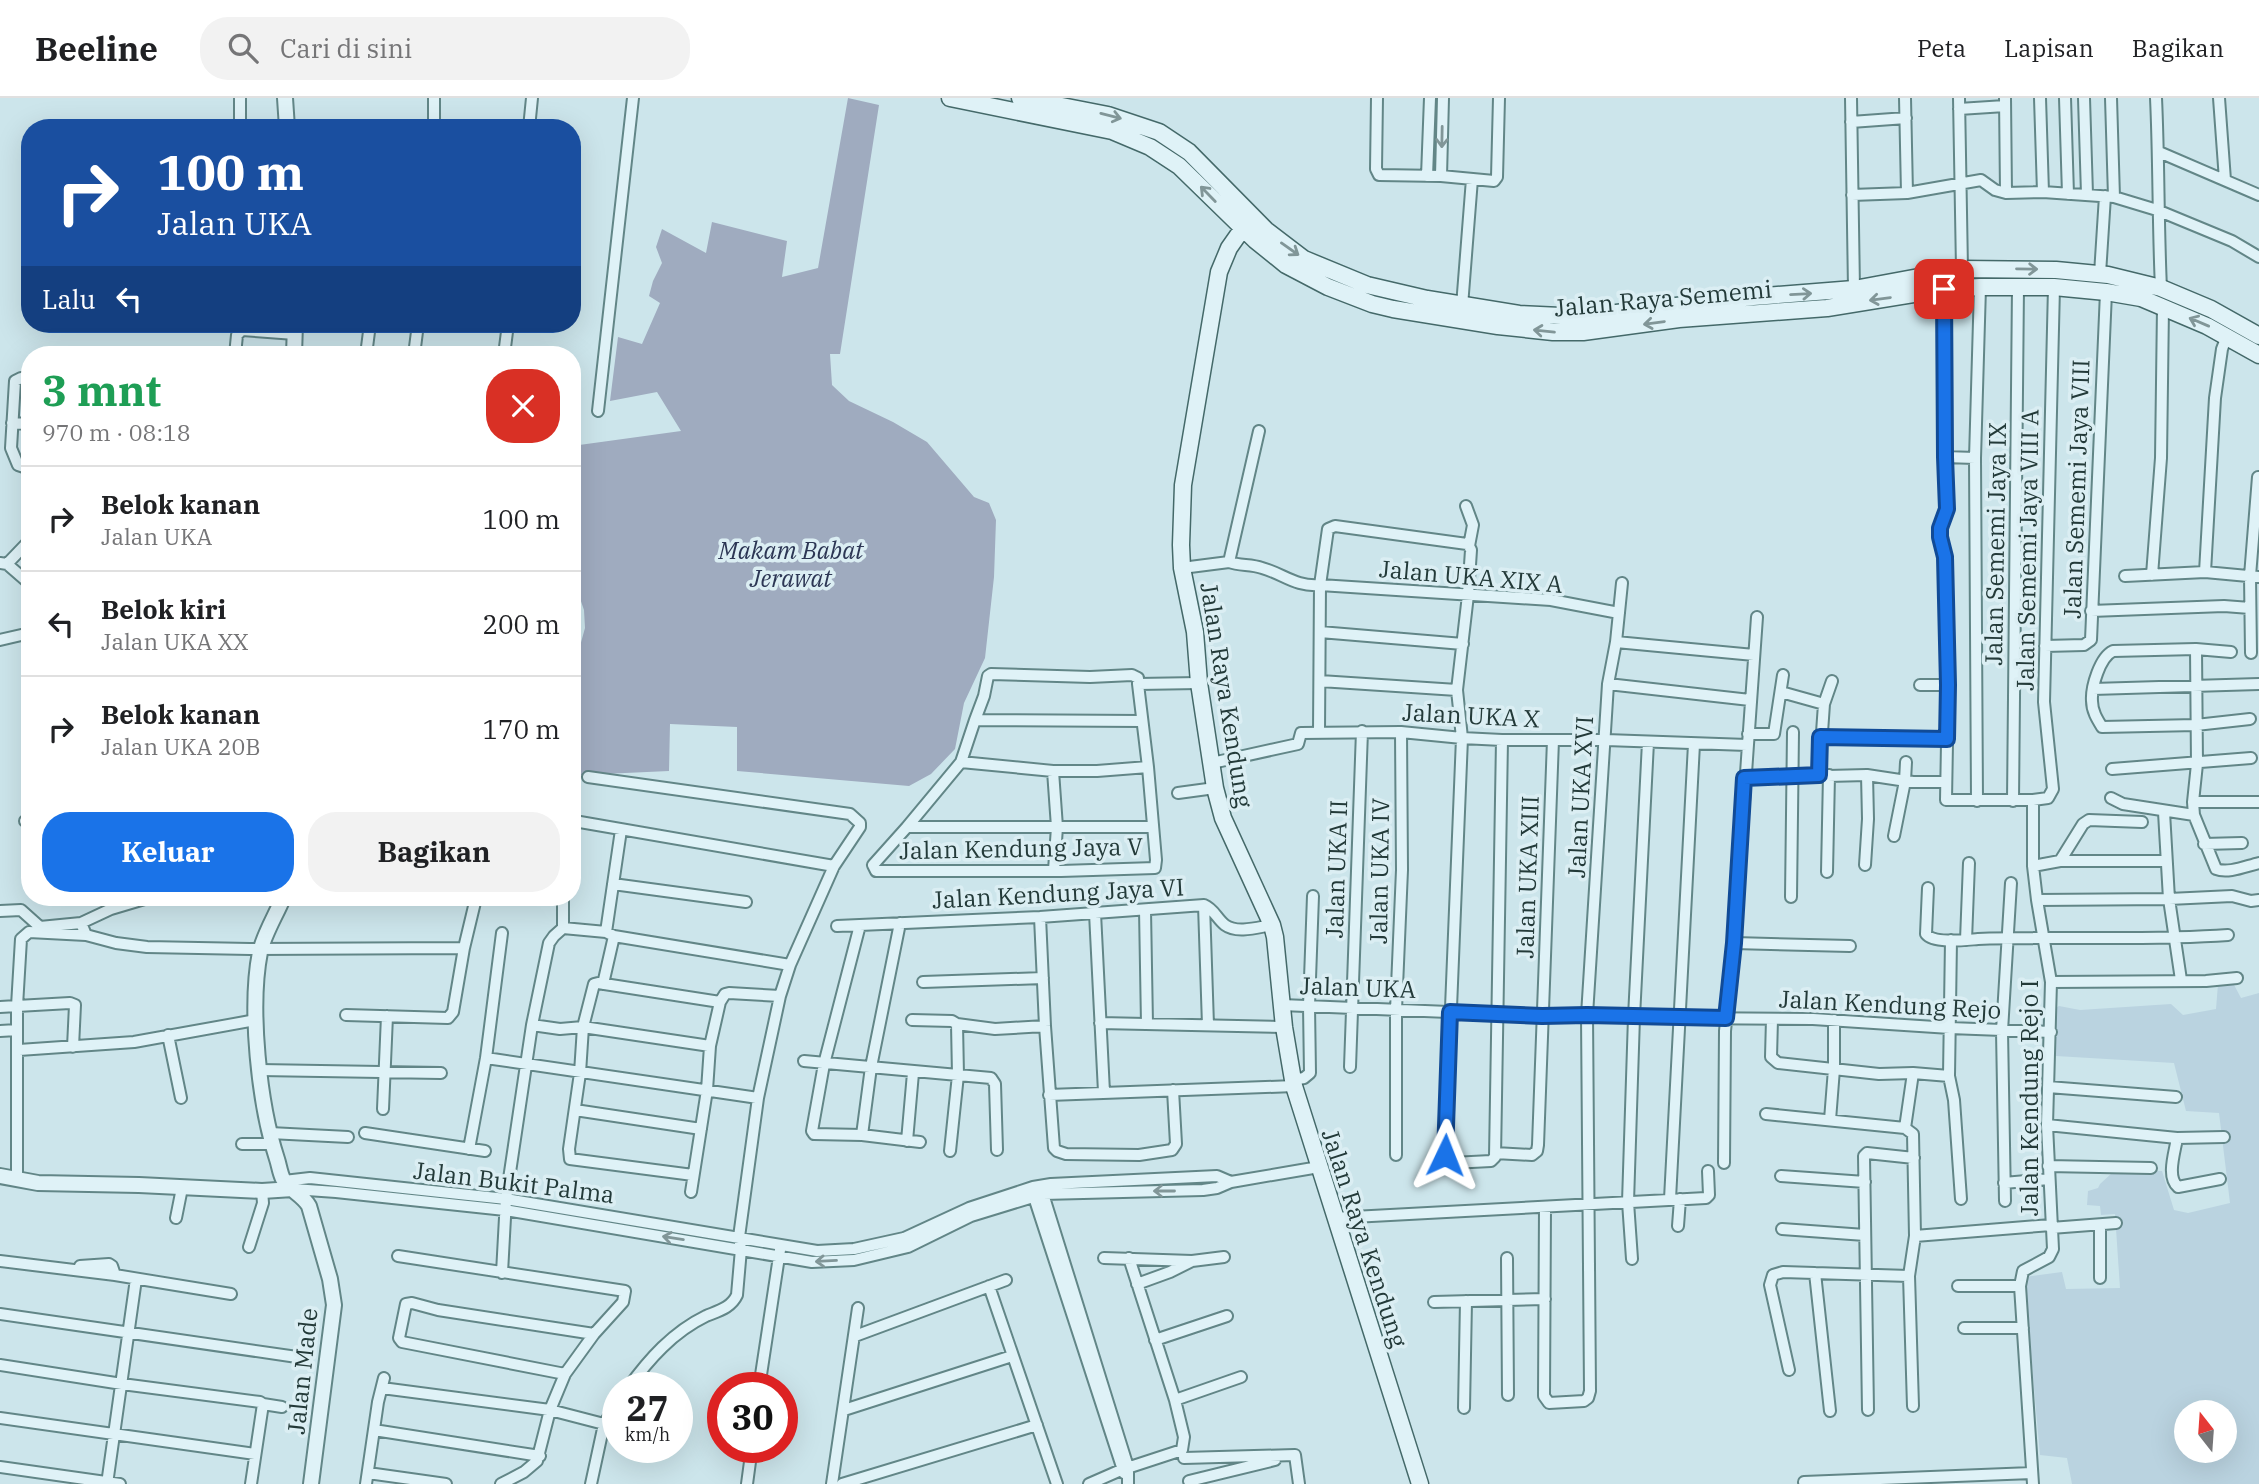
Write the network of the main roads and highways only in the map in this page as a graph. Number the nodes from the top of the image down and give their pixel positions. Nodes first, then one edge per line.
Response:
1 (950, 98) edge
2 (1020, 98) edge
3 (1069, 103) edge
4 (1243, 228) junction
5 (1518, 321) junction
6 (2259, 336) edge
7 (2259, 355) edge
8 (1420, 1484) edge

4 -> 1 main road, Jalan Raya Sememi
2 - 3 main road, Jalan Raya Sememi
3 -> 5 main road, Jalan Raya Sememi
4 - 5 main road, Jalan Raya Sememi
4 - 8 main road, Jalan Raya Kendung
5 -> 6 main road, Jalan Raya Sememi
7 -> 5 main road, Jalan Raya Sememi

